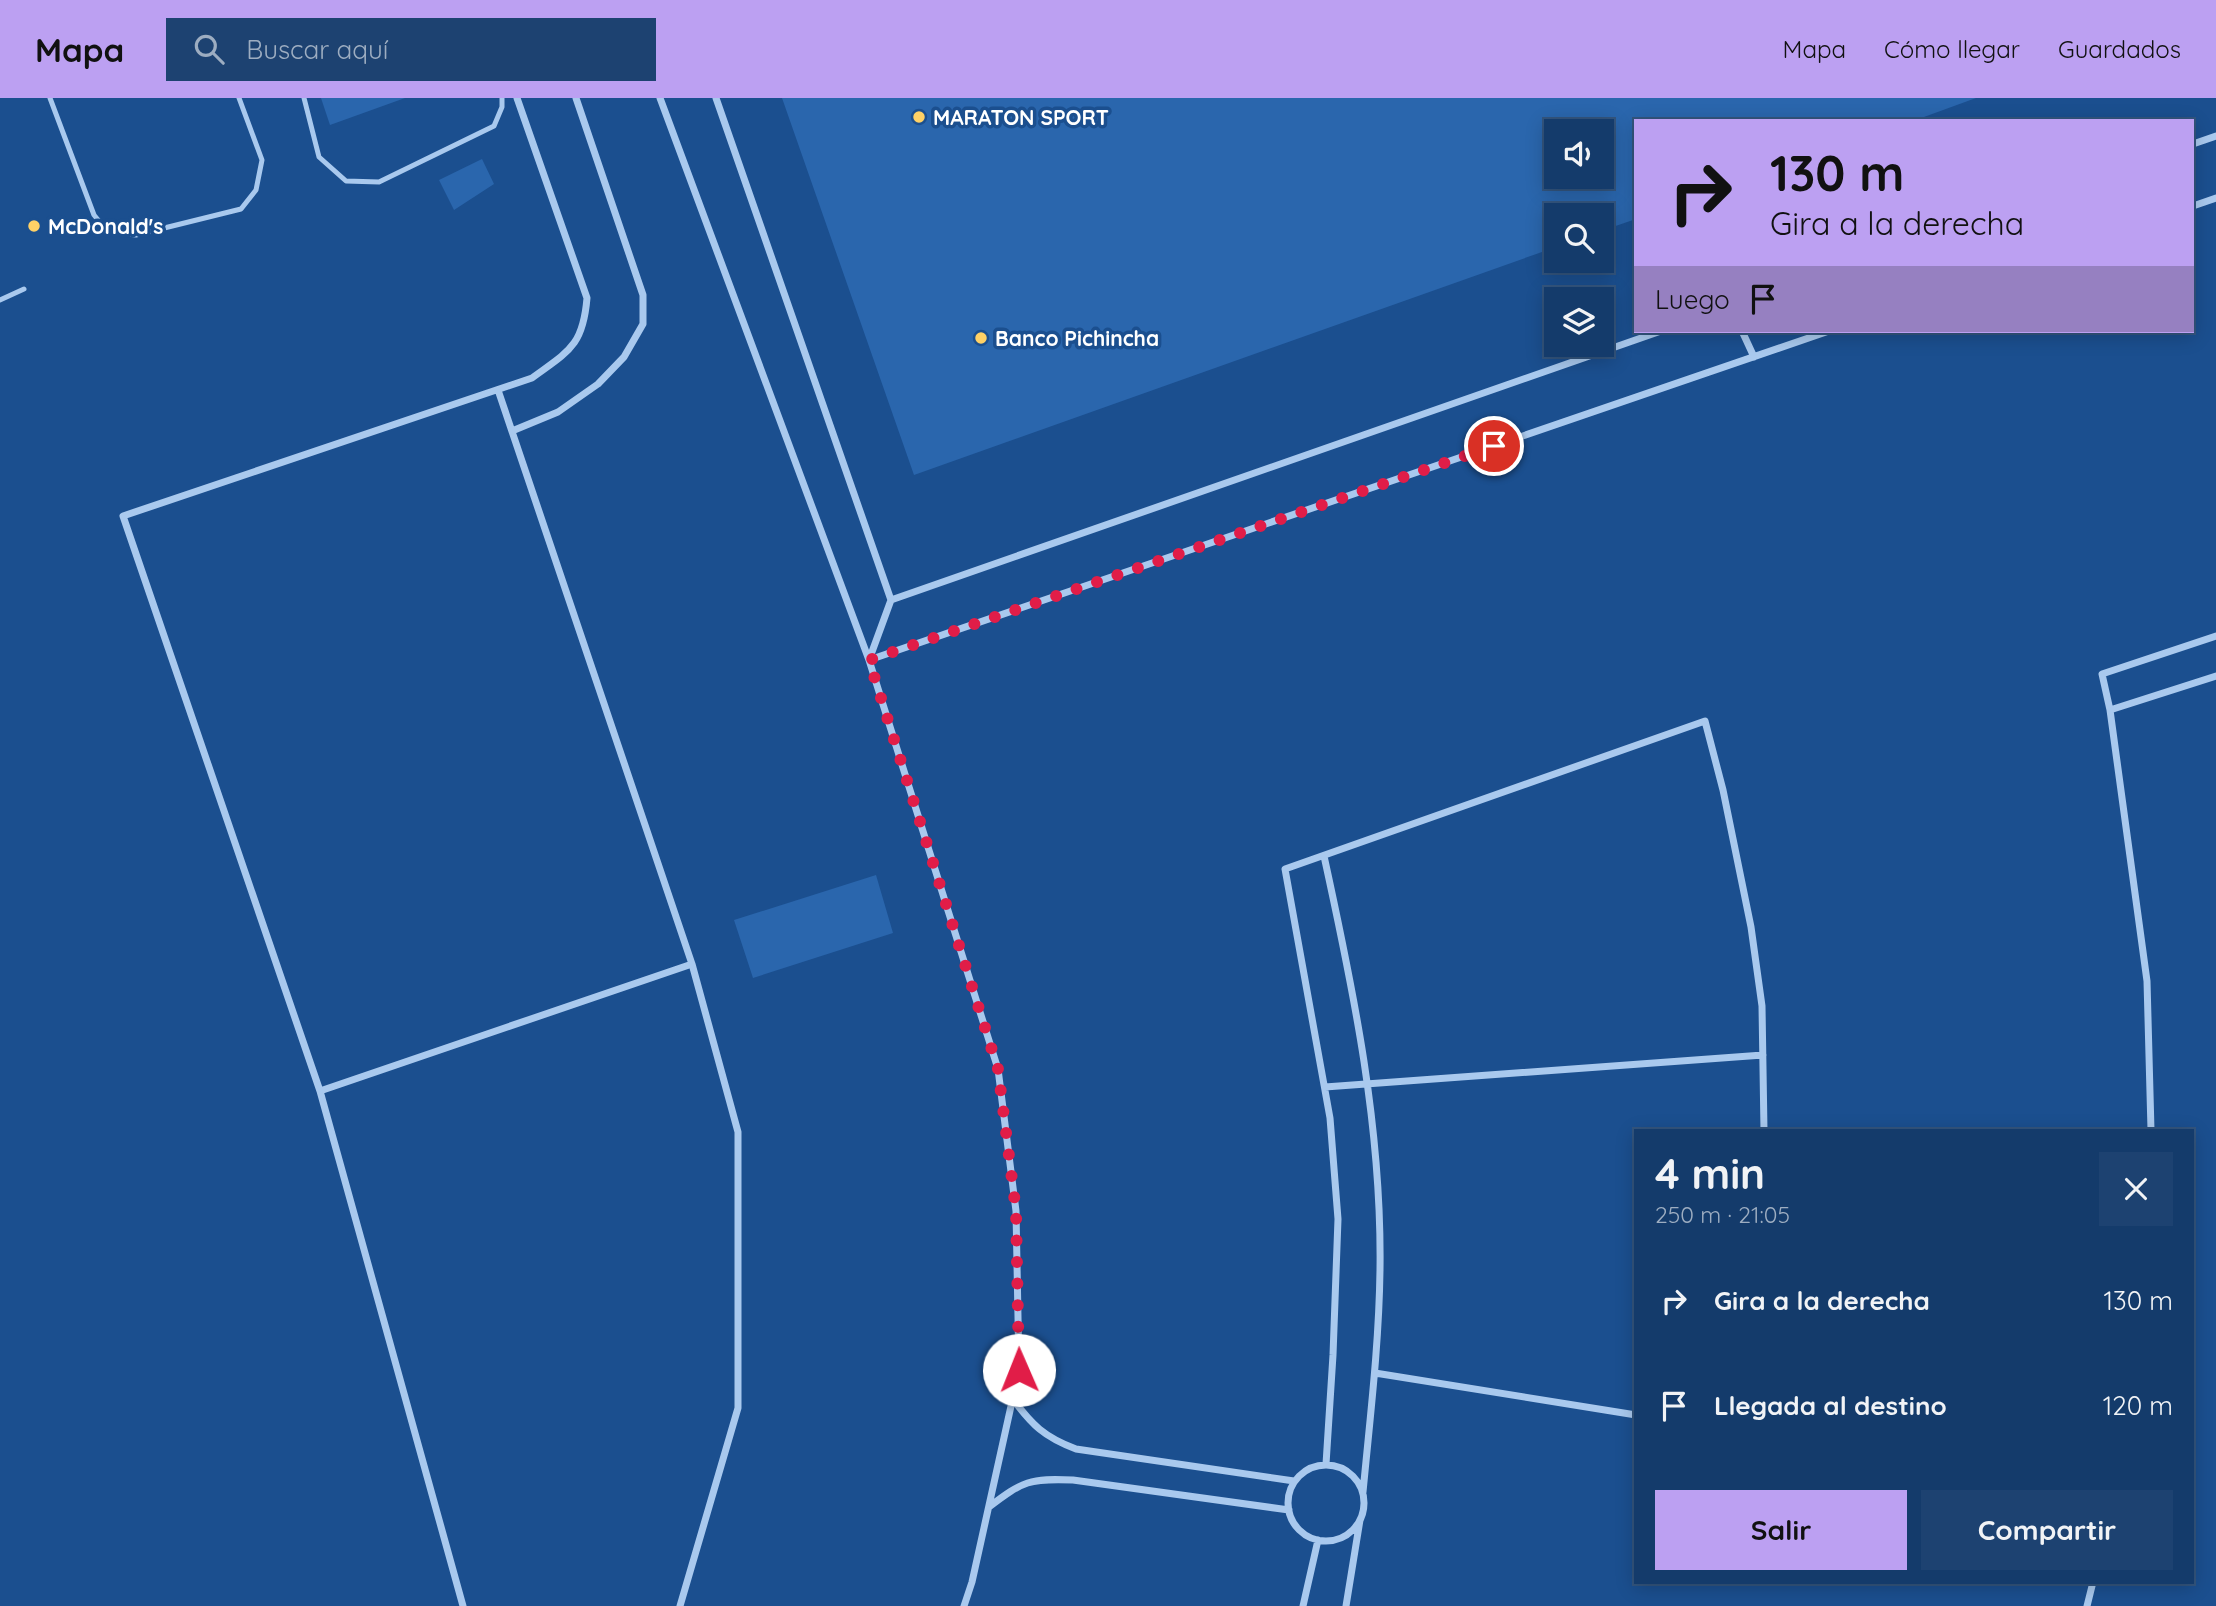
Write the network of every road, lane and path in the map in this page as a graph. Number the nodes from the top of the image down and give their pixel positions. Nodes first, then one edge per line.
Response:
1 (50, 98) edge
2 (239, 98) edge
3 (304, 98) edge
4 (502, 98) edge
5 (517, 98) edge
6 (576, 98) edge
7 (660, 98) edge
8 (716, 98) edge
9 (2216, 136) edge
10 (2194, 144) edge
11 (2216, 198) edge
12 (2194, 206) edge
13 (24, 289) dead end
14 (0, 300) edge
15 (1655, 333) edge
16 (1743, 333) edge
17 (1823, 333) edge
18 (1754, 356) junction
19 (498, 390) junction
20 (512, 431) junction
21 (891, 600) junction
22 (2216, 636) edge
23 (869, 660) junction
24 (2216, 676) edge
25 (2110, 710) junction
26 (1324, 856) junction
27 (692, 964) junction
28 (1763, 1055) junction
29 (1367, 1083) junction
30 (1325, 1087) junction
31 (320, 1091) junction
32 (1765, 1129) edge
33 (2151, 1129) edge
34 (1375, 1373) junction
35 (1012, 1398) junction
36 (1634, 1415) edge
37 (1326, 1464) junction
38 (1294, 1481) junction
39 (1363, 1492) junction
40 (988, 1508) junction
41 (1289, 1510) junction
42 (1360, 1518) junction
43 (1318, 1540) junction
44 (2092, 1584) edge
45 (463, 1606) edge
46 (680, 1606) edge
47 (964, 1606) edge
48 (1303, 1606) edge
49 (1346, 1606) edge
50 (2087, 1606) edge

1 - 2 lane
3 - 4 lane
5 - 19 street
6 - 20 street
7 - 23 street
8 - 21 street
9 - 10 street
11 - 12 street
13 - 14 lane
15 - 21 street
16 - 18 street
17 - 18 street
18 - 23 street
19 - 20 street
19 - 31 street
20 - 27 street
21 - 23 street
22 - 25 street
23 - 35 street
24 - 25 street
25 - 33 street
26 - 28 street
26 - 29 street
26 - 30 street
27 - 31 street
27 - 46 street
28 - 29 street
28 - 32 street
29 - 30 street
29 - 34 street
30 - 37 street
31 - 45 street
34 - 36 street
34 - 39 street
35 - 38 street
35 - 40 street
37 - 38 street
37 - 39 street
38 - 41 street
39 - 42 street
40 - 41 street
40 - 47 street
41 - 43 street
42 - 43 street
42 - 49 street
43 - 48 street
44 - 50 street

